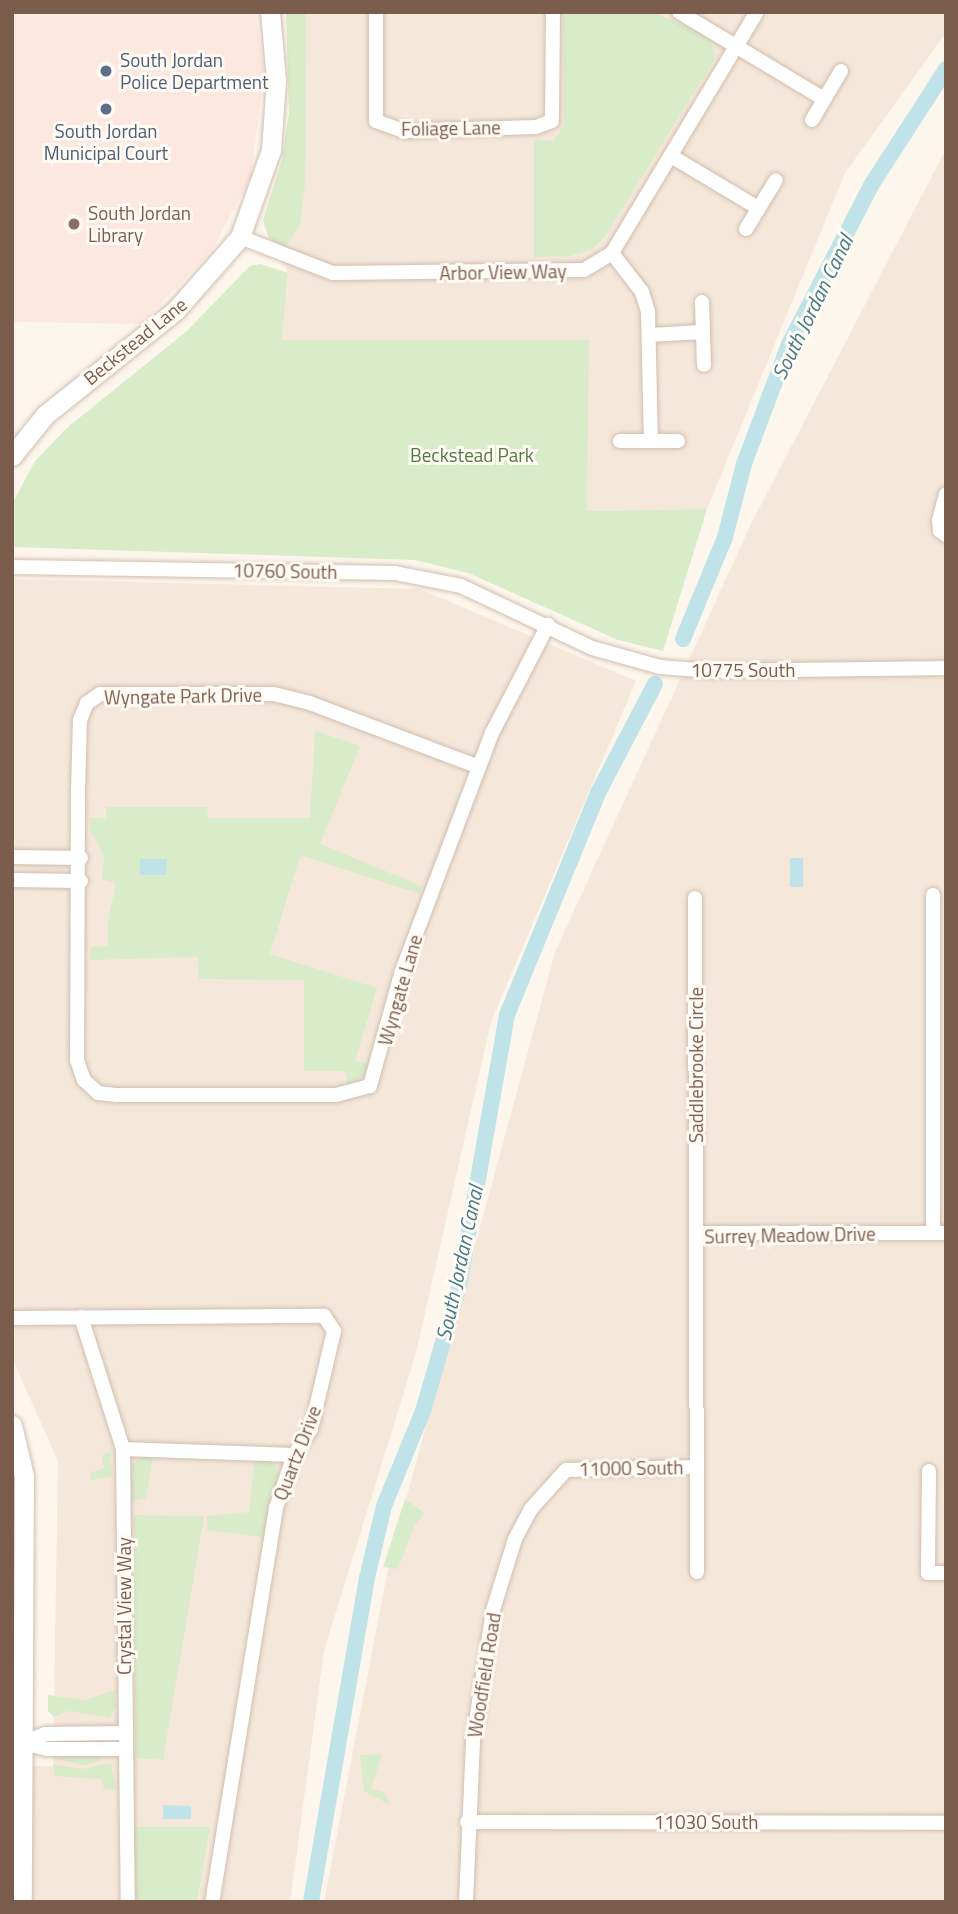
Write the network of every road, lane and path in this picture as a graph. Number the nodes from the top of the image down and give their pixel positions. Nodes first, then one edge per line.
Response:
1 (270, 12) edge
2 (376, 12) edge
3 (553, 12) edge
4 (679, 12) edge
5 (757, 12) edge
6 (737, 46) junction
7 (841, 71) dead end
8 (824, 99) junction
9 (812, 120) dead end
10 (671, 156) junction
11 (776, 180) dead end
12 (758, 208) junction
13 (746, 229) dead end
14 (240, 237) junction
15 (612, 253) junction
16 (702, 302) dead end
17 (703, 332) junction
18 (649, 335) junction
19 (704, 365) dead end
20 (620, 441) dead end
21 (651, 441) junction
22 (678, 441) dead end
23 (12, 456) edge
24 (946, 494) edge
25 (943, 533) edge
26 (12, 567) edge
27 (548, 625) junction
28 (946, 668) edge
29 (480, 767) junction
30 (12, 857) edge
31 (81, 858) junction
32 (12, 880) edge
33 (81, 881) junction
34 (933, 895) dead end
35 (695, 898) dead end
36 (84, 1080) joint
37 (696, 1233) junction
38 (940, 1233) edge
39 (81, 1317) junction
40 (12, 1318) edge
41 (12, 1425) edge
42 (123, 1449) junction
43 (294, 1455) junction
44 (697, 1467) junction
45 (566, 1470) joint
46 (929, 1471) dead end
47 (697, 1572) dead end
48 (946, 1573) edge
49 (125, 1733) junction
50 (18, 1743) edge
51 (125, 1749) junction
52 (467, 1822) junction
53 (946, 1823) edge
54 (17, 1843) edge
55 (22, 1902) edge
56 (128, 1902) edge
57 (212, 1902) edge
58 (466, 1902) edge

1 - 14 street, Beckstead Lane
2 - 3 street, Foliage Lane
4 - 6 street
5 - 6 street, Arbor View Way
6 - 8 street
6 - 10 street, Arbor View Way
7 - 8 street
8 - 9 street
10 - 12 street
10 - 15 street, Arbor View Way
11 - 12 street
12 - 13 street
14 - 15 street, Arbor View Way
14 - 23 street, Beckstead Lane
15 - 18 street
16 - 17 street
17 - 18 street
17 - 19 street
18 - 21 street
20 - 21 street
21 - 22 street
24 - 25 street
26 - 27 street, 10760 South
27 - 28 street, 10775 South
27 - 29 street, Wyngate Lane
29 - 31 street, Wyngate Park Drive
29 - 36 street, Wyngate Lane
30 - 31 street
31 - 33 street, Wyngate Park Drive
32 - 33 street
33 - 36 street, Wyngate Park Drive
34 - 38 street
35 - 37 street, Saddlebrooke Circle
37 - 38 street, Surrey Meadow Drive
37 - 44 street, Surrey Meadow Drive
39 - 40 street, Quartz Drive
39 - 42 street, Crystal View Way
39 - 43 street, Quartz Drive
41 - 50 street
42 - 43 street
42 - 49 street, Crystal View Way
43 - 57 street, Quartz Drive
44 - 45 street, 11000 South
44 - 47 street, Surrey Meadow Drive
45 - 52 street, Woodfield Road
46 - 48 street
49 - 50 street
49 - 51 street, Crystal View Way
50 - 51 street
50 - 54 street
51 - 56 street, Crystal View Way
52 - 53 street, 11030 South
52 - 58 street, Woodfield Road
54 - 55 street

